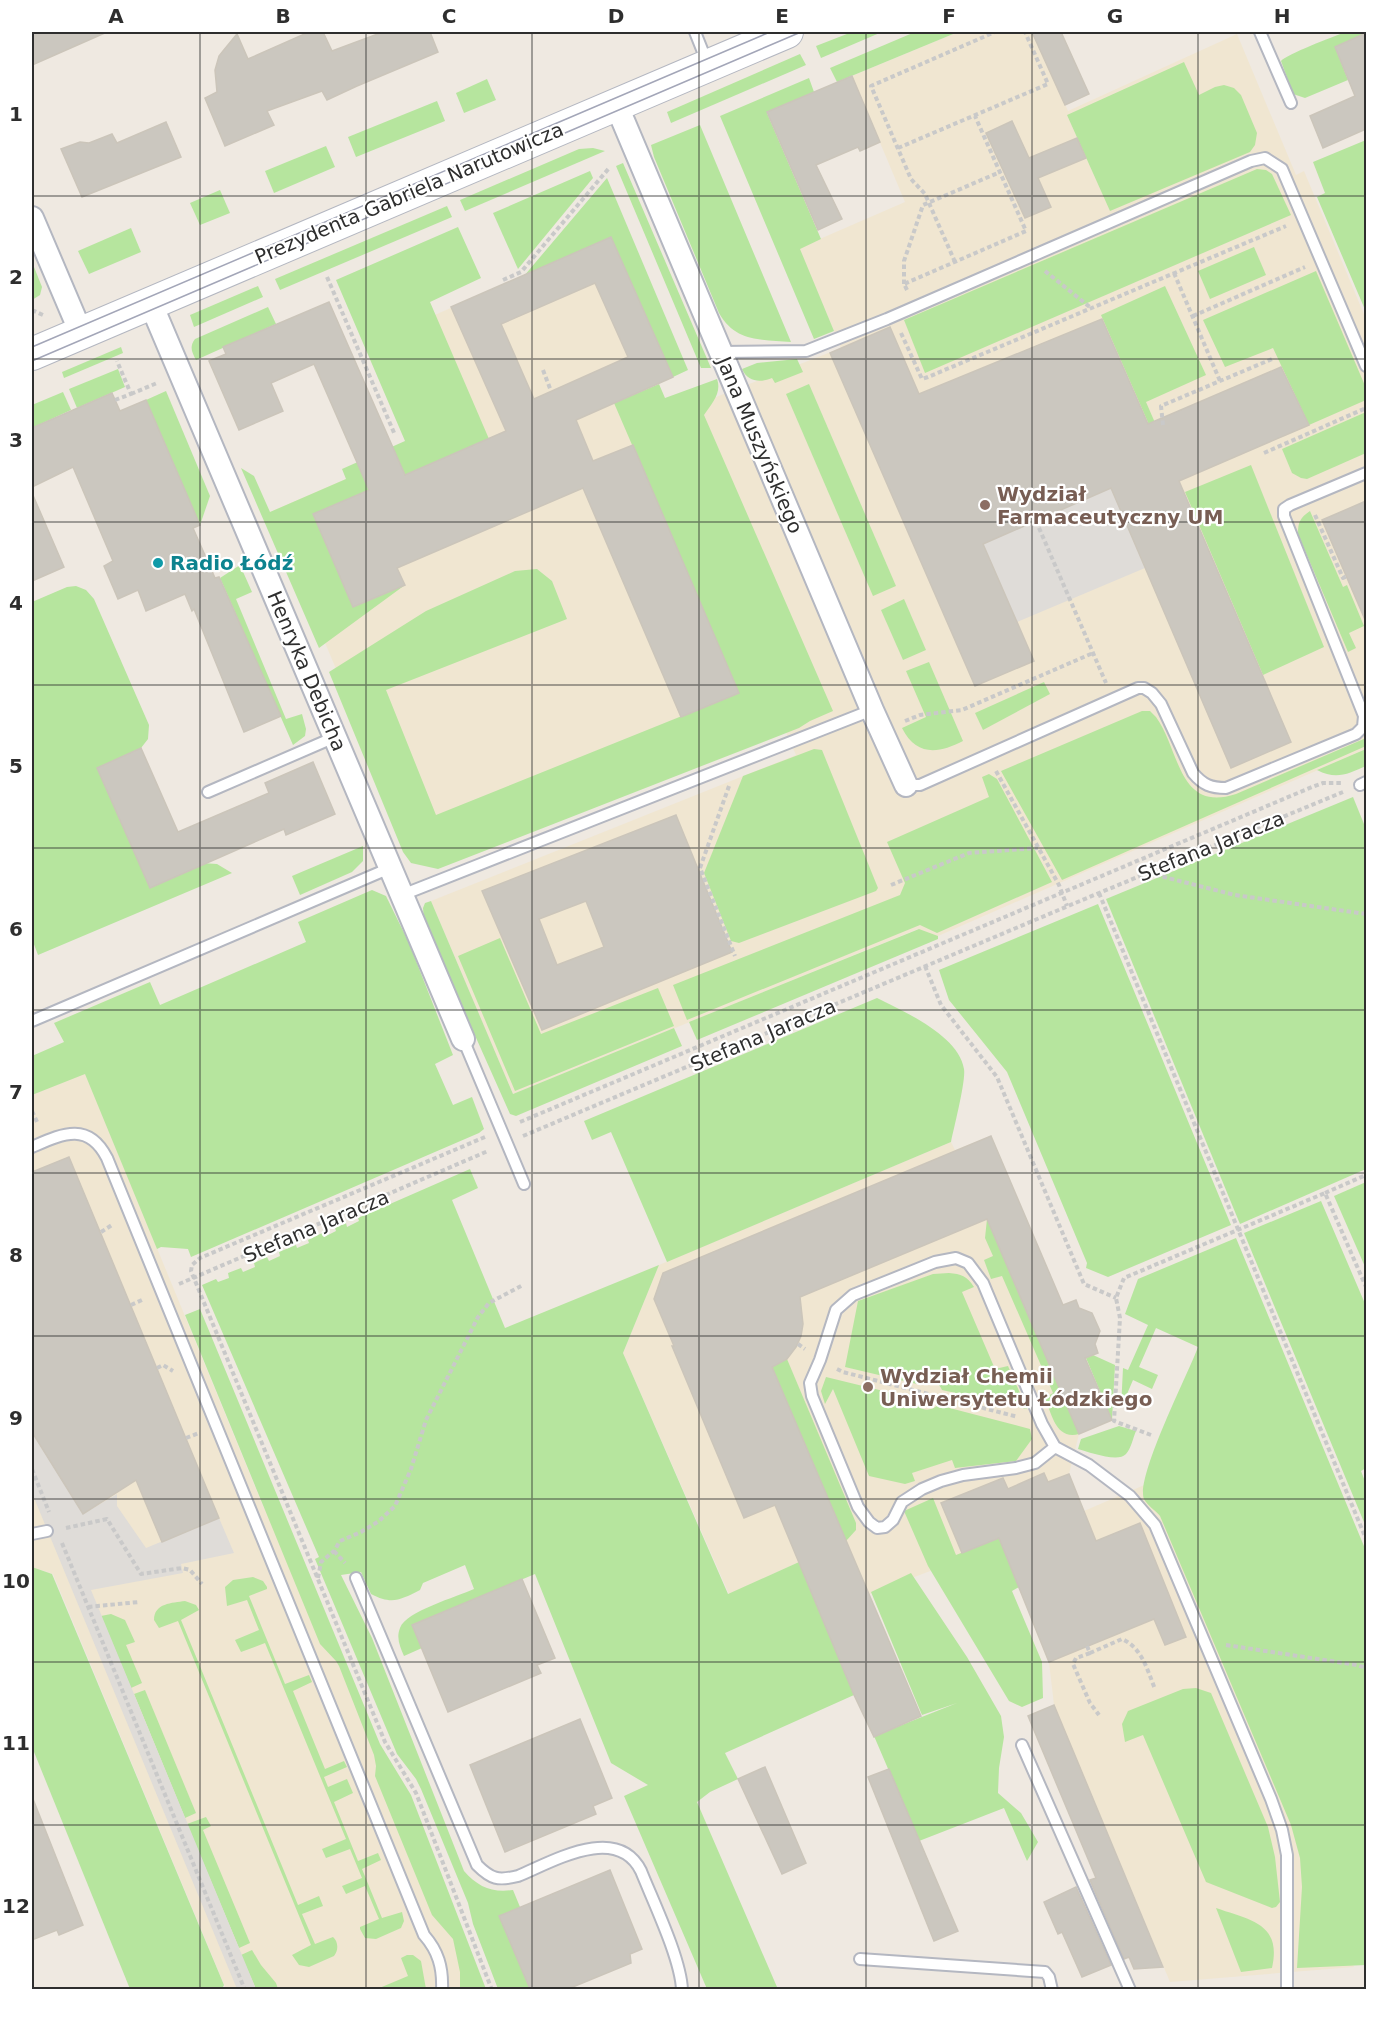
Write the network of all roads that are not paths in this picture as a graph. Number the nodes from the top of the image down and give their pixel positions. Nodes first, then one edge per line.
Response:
1 (695, 32) edge
2 (787, 32) edge
3 (1260, 32) edge
4 (708, 65) junction
5 (1290, 103) dead end
6 (616, 104) junction
7 (32, 218) edge
8 (151, 303) junction
9 (81, 333) junction
10 (720, 352) junction
11 (32, 354) edge
12 (1366, 366) edge
13 (1366, 473) edge
14 (872, 710) junction
15 (334, 737) junction
16 (906, 785) joint
17 (208, 792) dead end
18 (390, 868) junction
19 (402, 895) junction
20 (32, 1021) edge
21 (463, 1039) joint
22 (32, 1147) edge
23 (524, 1184) dead end
24 (1055, 1447) junction
25 (52, 1530) road end
26 (32, 1534) edge
27 (356, 1578) dead end
28 (1022, 1745) dead end
29 (860, 1959) dead end
30 (442, 1989) edge
31 (682, 1989) edge
32 (1052, 1989) edge
33 (1130, 1989) edge
34 (1287, 1989) edge

1 - 4 lane
2 - 4 street, Prezydenta Gabriela Narutowicza
3 - 5 lane
4 - 6 street, Prezydenta Gabriela Narutowicza
6 - 8 street, Prezydenta Gabriela Narutowicza
6 - 10 street, Jana Muszyńskiego
7 - 9 street
8 - 9 street, Prezydenta Gabriela Narutowicza
8 - 15 street, Henryka Debicha
9 - 11 street, Prezydenta Gabriela Narutowicza
10 - 12 lane
10 - 14 street, Jana Muszyńskiego
13 - 16 lane
14 - 16 street, Jana Muszyńskiego
14 - 19 lane
15 - 17 lane
15 - 18 street, Henryka Debicha
18 - 19 street, Henryka Debicha
18 - 20 lane
19 - 21 street, Henryka Debicha
21 - 23 lane
22 - 30 lane
24 - 24 lane
24 - 34 lane
25 - 26 lane
27 - 31 lane
28 - 33 lane
29 - 32 lane

